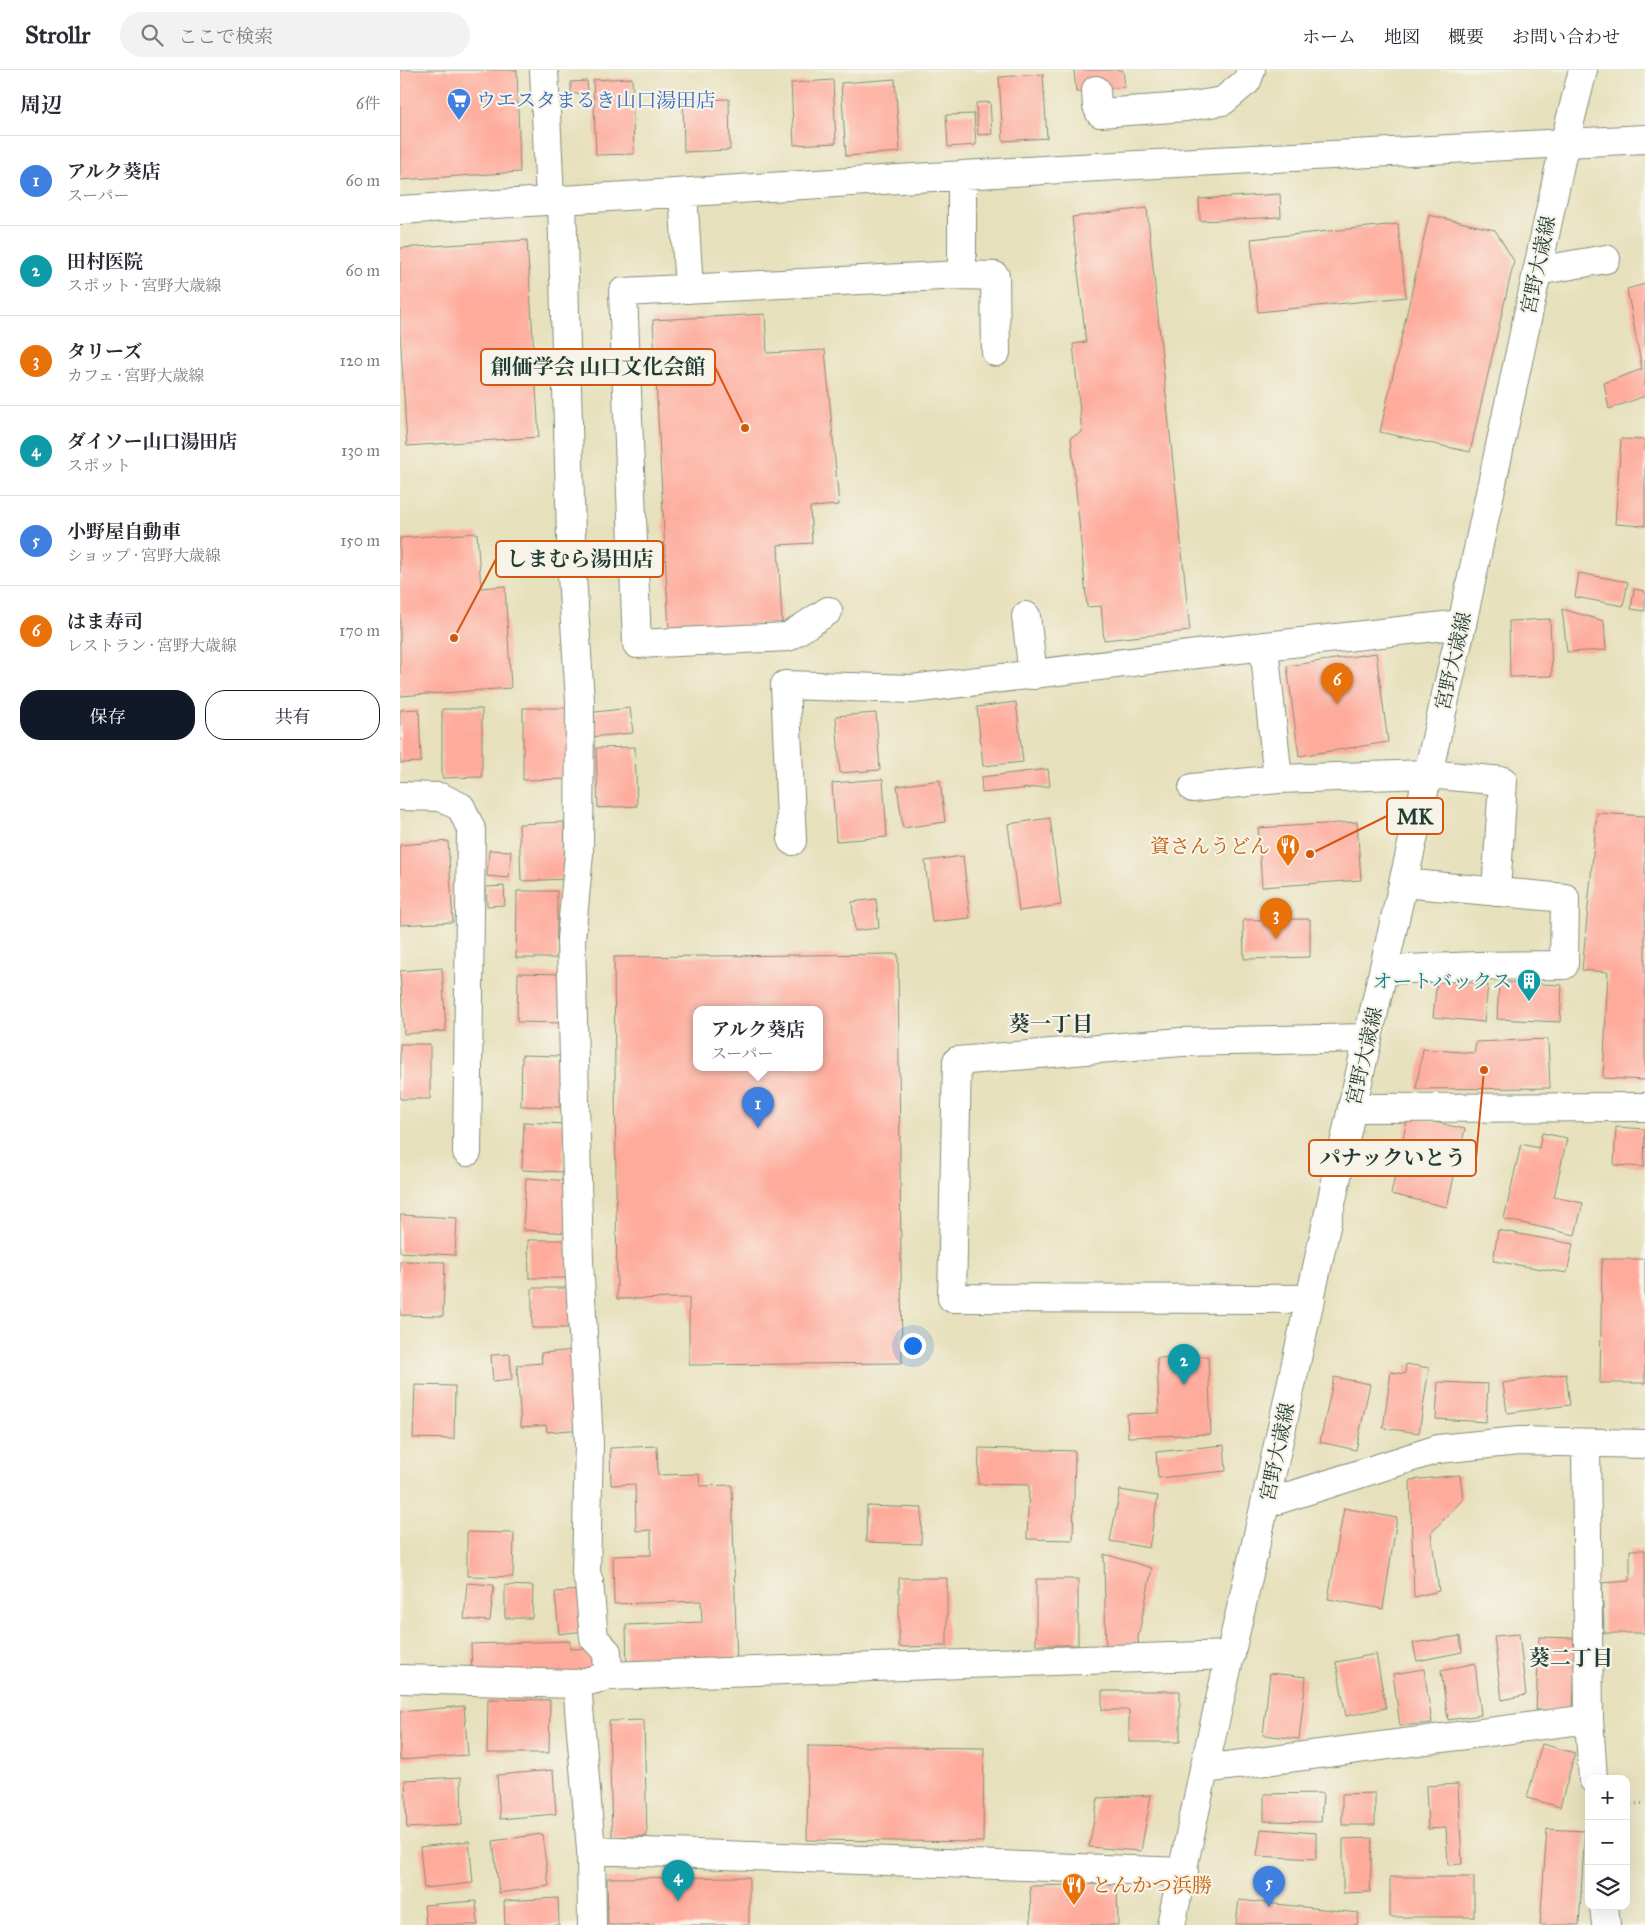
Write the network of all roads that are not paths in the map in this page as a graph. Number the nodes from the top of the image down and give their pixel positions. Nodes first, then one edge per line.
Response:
1 (544, 70) edge
2 (1251, 70) edge
3 (1582, 70) edge
4 (1096, 90) dead end
5 (1645, 138) edge
6 (1565, 141) junction
7 (962, 176) junction
8 (683, 193) junction
9 (556, 200) junction
10 (400, 210) edge
11 (1606, 259) dead end
12 (1537, 271) junction
13 (962, 275) junction
14 (689, 289) junction
15 (996, 352) dead end
16 (828, 611) dead end
17 (1026, 616) dead end
18 (1462, 624) junction
19 (1264, 646) junction
20 (1034, 675) junction
21 (1428, 774) junction
22 (1278, 779) junction
23 (1193, 788) dead end
24 (400, 796) edge
25 (792, 841) dead end
26 (1403, 884) junction
27 (1496, 892) junction
28 (1384, 970) junction
29 (1368, 1038) junction
30 (1645, 1107) edge
31 (1352, 1108) junction
32 (467, 1152) dead end
33 (1311, 1298) junction
34 (1586, 1444) junction
35 (1645, 1444) edge
36 (1266, 1504) junction
37 (1231, 1655) junction
38 (608, 1676) junction
39 (400, 1679) edge
40 (577, 1684) junction
41 (1589, 1718) junction
42 (1204, 1769) junction
43 (1593, 1775) edge
44 (591, 1850) junction
45 (1184, 1872) junction
46 (1604, 1910) edge
47 (592, 1925) edge
48 (1172, 1925) edge
49 (1606, 1925) edge

1 - 9 street
2 - 4 street
3 - 6 street, 宮野大歳線
5 - 6 street
6 - 7 street
6 - 12 street, 宮野大歳線
7 - 8 street
7 - 13 street
8 - 9 street
8 - 14 street
9 - 10 street
9 - 38 street
11 - 12 street
12 - 18 street, 宮野大歳線
13 - 14 street
13 - 15 street
14 - 16 street
17 - 20 street
18 - 19 street
18 - 21 street, 宮野大歳線
19 - 20 street
19 - 22 street
20 - 25 street
21 - 22 street
21 - 26 street, 宮野大歳線
21 - 27 street
22 - 23 street
24 - 32 street
26 - 27 street
26 - 28 street, 宮野大歳線
27 - 28 street
28 - 29 street, 宮野大歳線
29 - 31 street, 宮野大歳線
29 - 33 street
30 - 31 street
31 - 33 street, 宮野大歳線
33 - 36 street, 宮野大歳線
34 - 35 street
34 - 36 street
34 - 41 street
36 - 37 street, 宮野大歳線
37 - 38 street
37 - 42 street, 宮野大歳線
38 - 40 street
39 - 40 street
40 - 44 street
41 - 42 street
41 - 43 street
42 - 45 street, 宮野大歳線
44 - 45 street
44 - 47 street
45 - 48 street, 宮野大歳線
46 - 49 street

